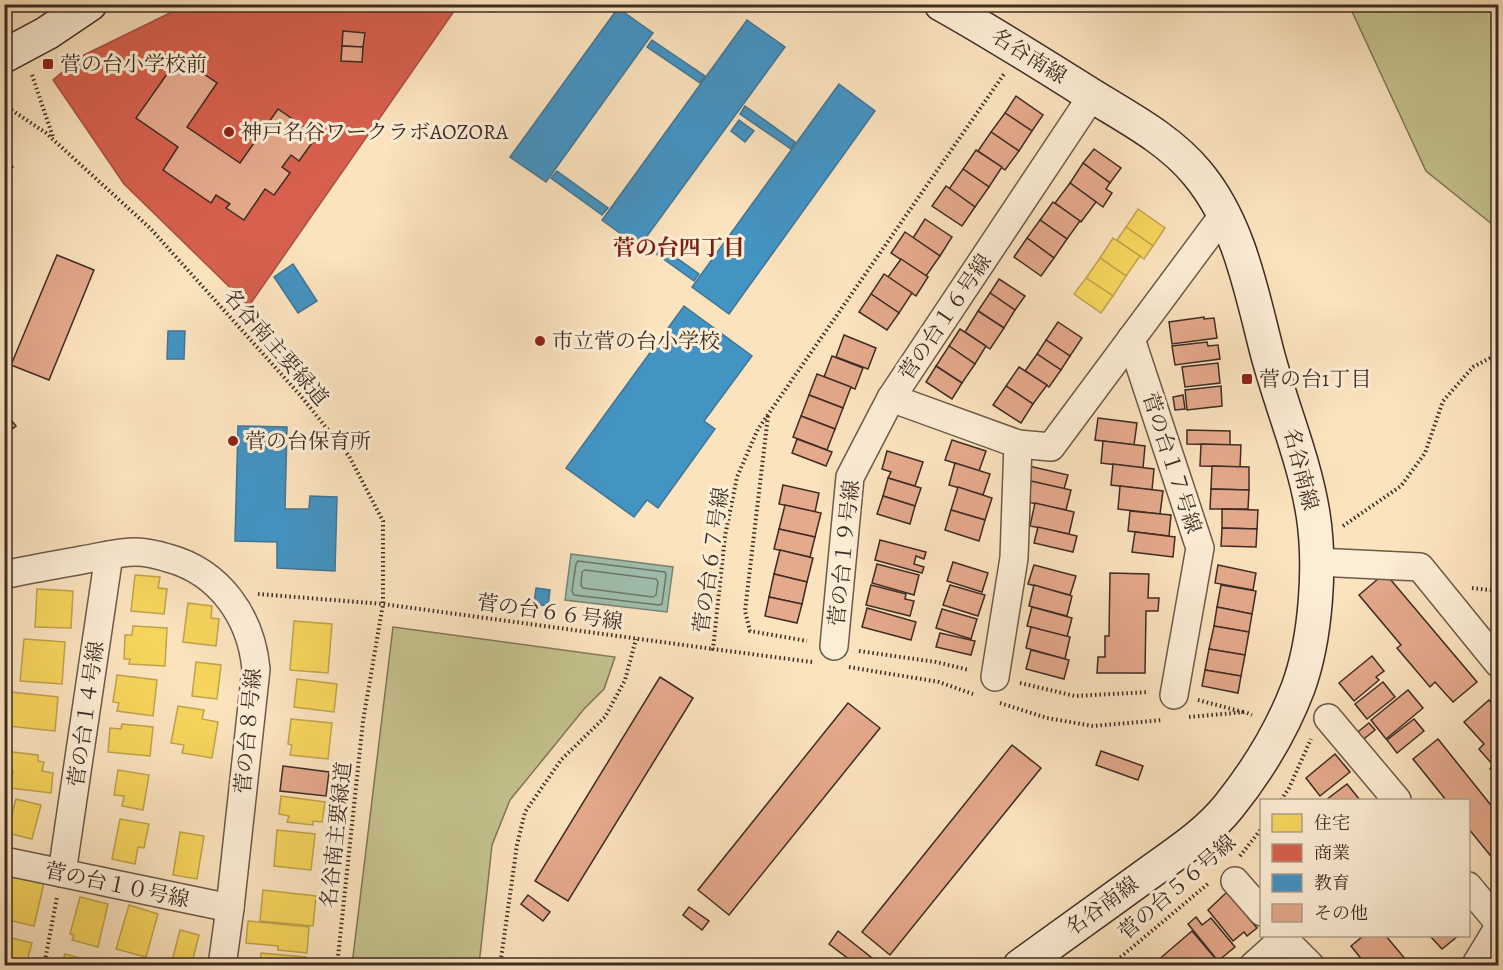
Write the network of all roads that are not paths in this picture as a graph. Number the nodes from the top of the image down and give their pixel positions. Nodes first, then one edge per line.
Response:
1 (941, 4) edge
2 (89, 5) edge
3 (4, 56) edge
4 (1092, 96) junction
5 (1224, 214) junction
6 (1131, 339) junction
7 (891, 398) junction
8 (1018, 444) junction
9 (110, 555) junction
10 (1317, 562) junction
11 (4, 575) edge
12 (832, 659) road end
13 (1498, 663) edge
14 (989, 691) road end
15 (1180, 706) road end
16 (1321, 724) road end
17 (1395, 799) edge
18 (4, 861) edge
19 (62, 873) junction
20 (1228, 873) road end
21 (1470, 888) edge
22 (230, 908) junction
23 (1260, 910) edge
24 (1498, 922) edge
25 (1498, 928) edge
26 (1282, 937) edge
27 (222, 966) edge
28 (1020, 966) edge
29 (1253, 966) edge
30 (1311, 966) edge
31 (1475, 966) edge

1 - 4 street, 名谷南線
2 - 3 street
4 - 5 street, 名谷南線
4 - 7 street, 菅の台１６号線
5 - 6 street, 菅の台１６号線
5 - 10 street, 名谷南線
6 - 8 street, 菅の台１６号線
6 - 15 street, 菅の台１７号線
7 - 8 street, 菅の台１６号線
7 - 12 street, 菅の台１９号線
8 - 14 street
9 - 11 street, 菅の台８号線
9 - 19 street, 菅の台１４号線
9 - 22 street, 菅の台８号線
10 - 13 street
10 - 28 street, 名谷南線
16 - 17 street
18 - 19 street, 菅の台１０号線
19 - 22 street, 菅の台１０号線
20 - 23 street
21 - 24 street
22 - 27 street, 菅の台８号線
25 - 31 street
26 - 29 street
26 - 30 street

